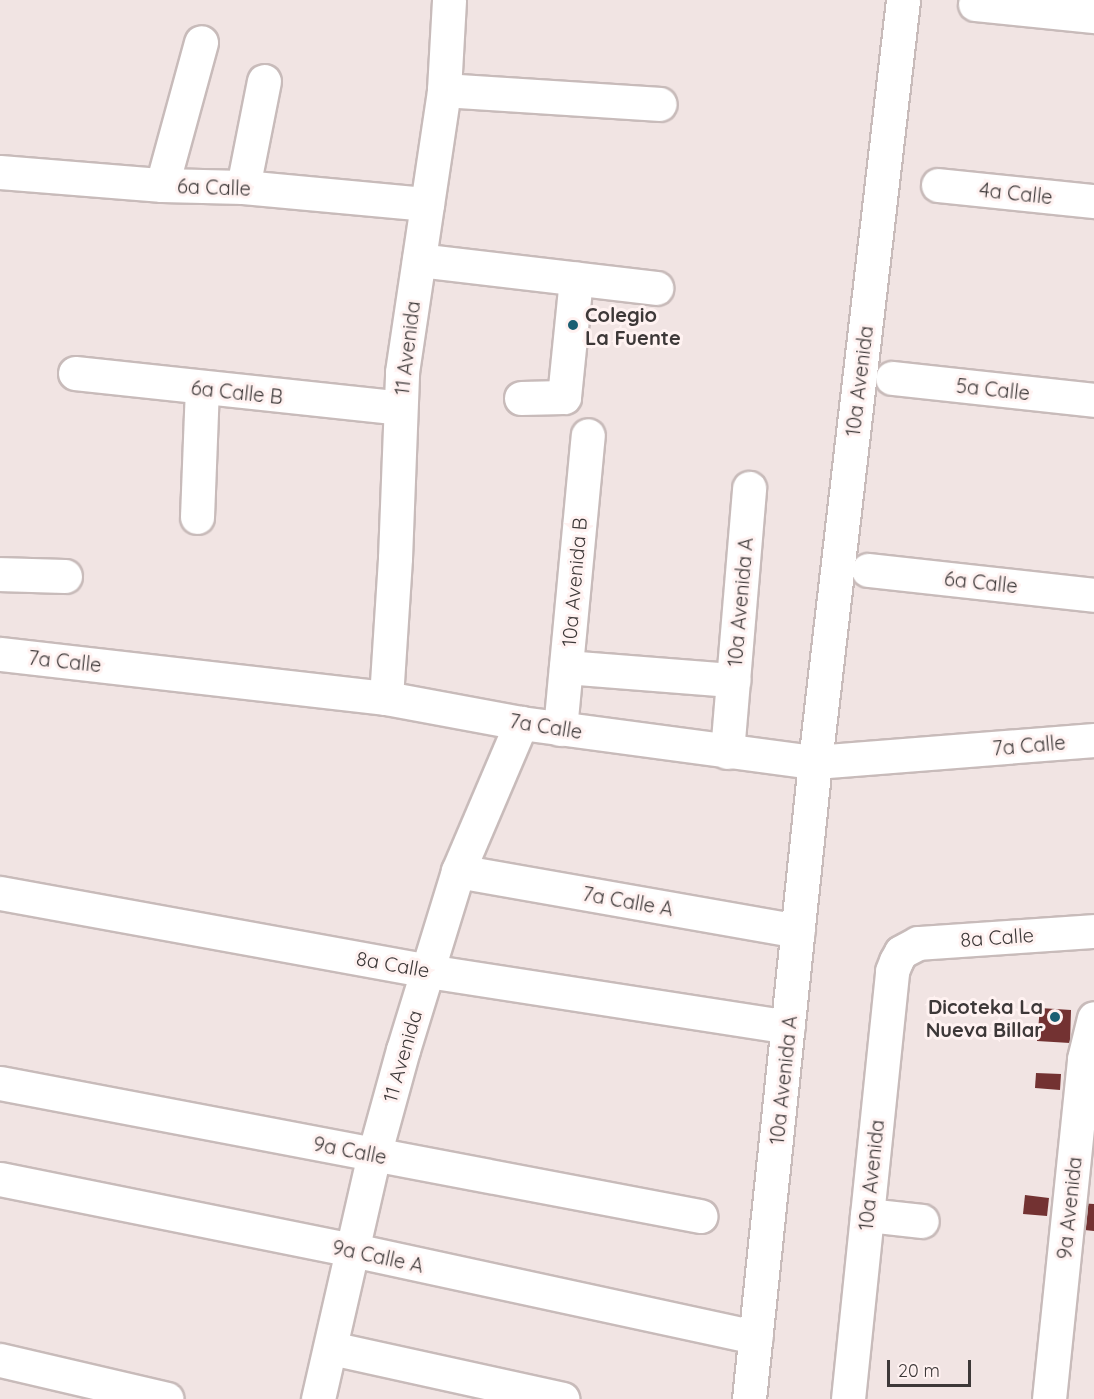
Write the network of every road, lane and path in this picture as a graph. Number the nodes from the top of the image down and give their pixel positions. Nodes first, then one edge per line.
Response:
1 (449, 0) edge
2 (903, 0) edge
3 (975, 4) dead end
4 (1094, 16) edge
5 (201, 42) dead end
6 (264, 81) dead end
7 (444, 90) junction
8 (660, 104) dead end
9 (0, 172) edge
10 (162, 185) junction
11 (938, 185) dead end
12 (243, 187) junction
13 (1094, 201) edge
14 (427, 204) junction
15 (419, 260) junction
16 (576, 279) junction
17 (656, 288) dead end
18 (75, 373) dead end
19 (892, 378) dead end
20 (202, 388) junction
21 (520, 398) dead end
22 (1094, 400) edge
23 (400, 408) junction
24 (588, 435) dead end
25 (749, 488) dead end
26 (197, 517) dead end
27 (868, 570) dead end
28 (0, 574) edge
29 (65, 576) dead end
30 (1094, 595) edge
31 (0, 654) edge
32 (566, 667) junction
33 (733, 680) junction
34 (386, 698) junction
35 (521, 723) junction
36 (560, 729) junction
37 (1094, 740) edge
38 (727, 752) junction
39 (815, 762) junction
40 (458, 871) junction
41 (0, 893) edge
42 (798, 931) junction
43 (1094, 931) edge
44 (901, 952) joint
45 (428, 970) junction
46 (1094, 1018) edge
47 (788, 1027) junction
48 (0, 1083) edge
49 (374, 1155) junction
50 (0, 1179) edge
51 (867, 1215) junction
52 (700, 1216) dead end
53 (922, 1221) dead end
54 (353, 1250) junction
55 (756, 1337) junction
56 (331, 1348) junction
57 (0, 1360) edge
58 (167, 1399) edge
59 (318, 1399) edge
60 (562, 1399) edge
61 (749, 1399) edge
62 (848, 1399) edge
63 (1049, 1399) edge

1 - 7 street, 11 Avenida
2 - 39 street, 10a Avenida
3 - 4 street
5 - 10 street
6 - 12 street
7 - 8 street
7 - 14 street, 11 Avenida
9 - 10 street, 6a Calle
10 - 12 street, 6a Calle
11 - 13 street, 4a Calle
12 - 14 street, 6a Calle
14 - 15 street, 11 Avenida
15 - 16 street
15 - 23 street, 11 Avenida
16 - 17 street
16 - 21 street
18 - 20 street, 6a Calle B
19 - 22 street, 5a Calle
20 - 23 street, 6a Calle B
20 - 26 street
23 - 34 street, 11 Avenida
24 - 32 street, 10a Avenida B
25 - 33 street, 10a Avenida A
27 - 30 street, 6a Calle
28 - 29 street
31 - 34 street, 7a Calle
32 - 33 street
32 - 36 street, 10a Avenida B
33 - 38 street, 10a Avenida A
34 - 35 street, 7a Calle
35 - 36 street, 7a Calle
35 - 40 street, 11 Avenida
36 - 38 street, 7a Calle
37 - 39 street, 7a Calle
38 - 39 street, 7a Calle
39 - 42 street, 10a Avenida A
40 - 42 street, 7a Calle A
40 - 45 street, 11 Avenida
41 - 45 street, 8a Calle
42 - 47 street, 10a Avenida A
43 - 44 street, 8a Calle
44 - 51 street, 10a Avenida
45 - 47 street, 8a Calle
45 - 49 street, 11 Avenida
46 - 63 street, 9a Avenida
47 - 55 street, 10a Avenida A
48 - 49 street, 9a Calle
49 - 52 street, 9a Calle
49 - 54 street, 11 Avenida
50 - 54 street, 9a Calle A
51 - 53 street
51 - 62 street, 10a Avenida
54 - 55 street, 9a Calle A
54 - 56 street, 11 Avenida
55 - 61 street, 10a Avenida A
56 - 59 street, 11 Avenida
56 - 60 street
57 - 58 street

